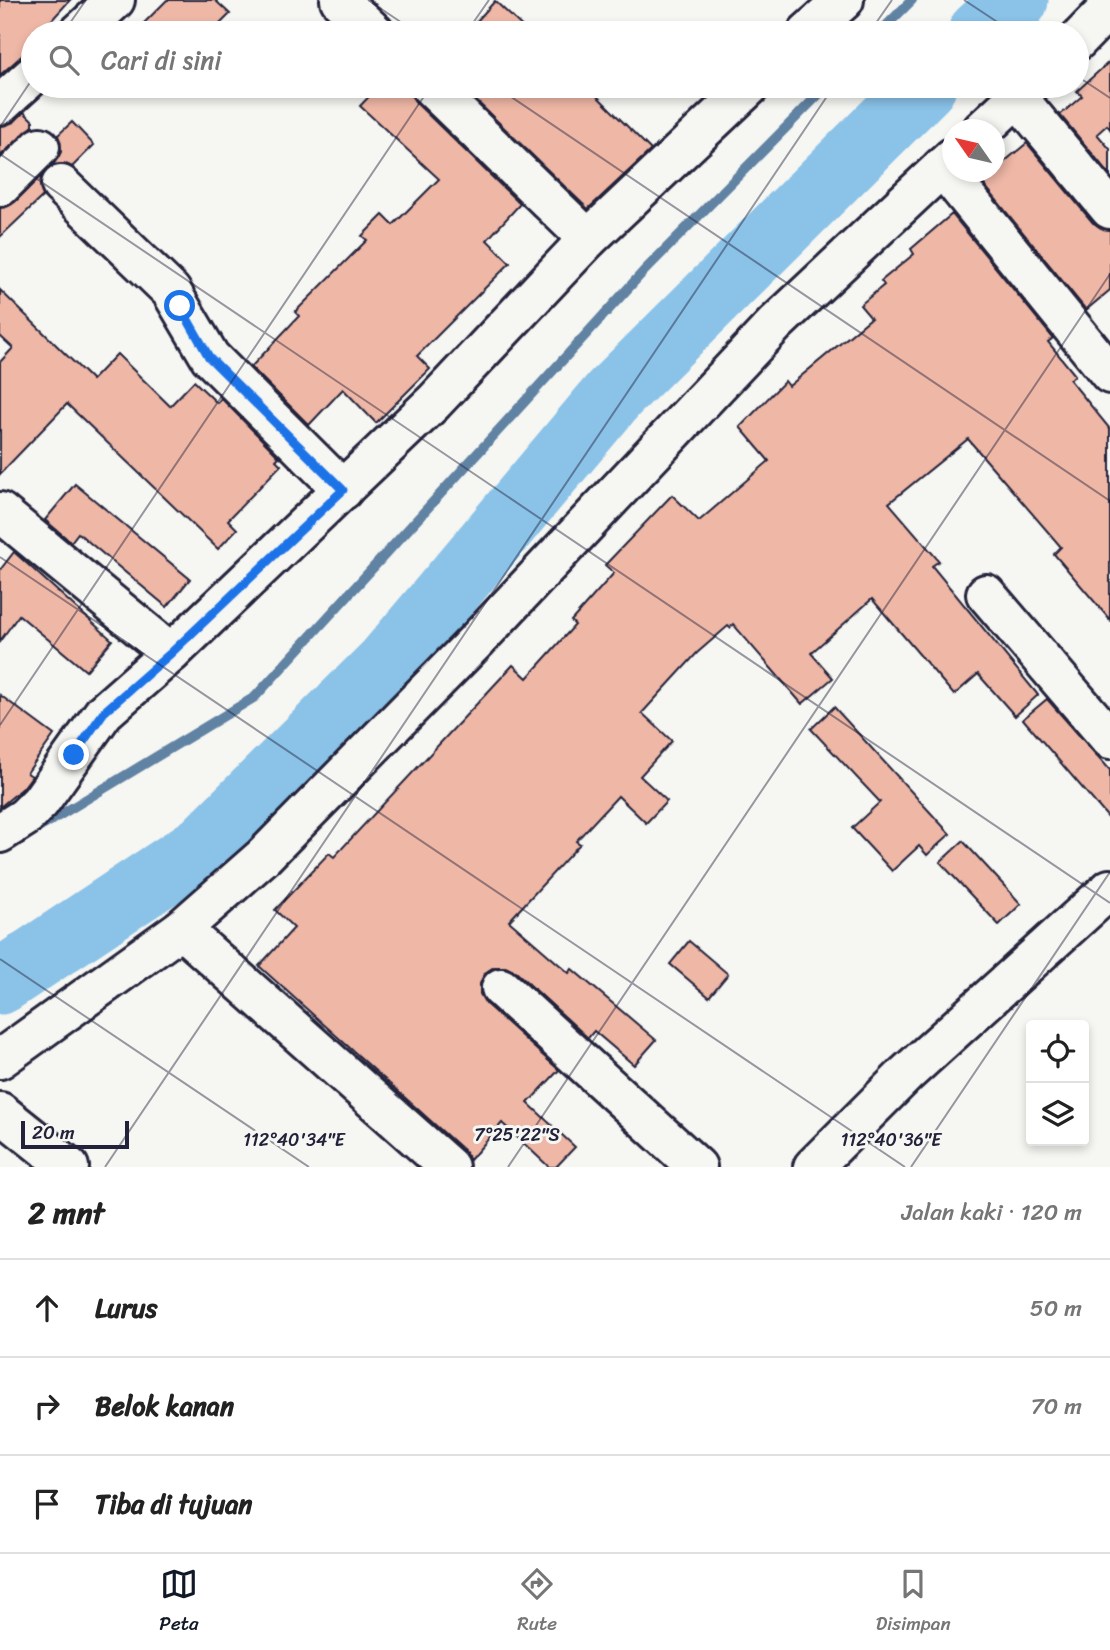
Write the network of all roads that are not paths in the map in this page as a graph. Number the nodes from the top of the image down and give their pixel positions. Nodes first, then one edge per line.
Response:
1 (115, 0) edge
2 (340, 0) edge
3 (844, 0) edge
4 (1110, 6) edge
5 (92, 21) edge
6 (362, 21) edge
7 (820, 21) edge
8 (1089, 28) edge
9 (21, 86) edge
10 (442, 98) edge
11 (737, 98) edge
12 (1016, 98) edge
13 (1028, 98) edge
14 (0, 105) edge
15 (994, 119) edge
16 (40, 147) dead end
17 (942, 167) edge
18 (962, 182) edge
19 (61, 185) dead end
20 (0, 187) edge
21 (1110, 209) edge
22 (588, 239) junction
23 (1110, 374) edge
24 (343, 490) junction
25 (0, 512) edge
26 (986, 593) dead end
27 (171, 653) junction
28 (1110, 739) edge
29 (0, 832) edge
30 (1110, 889) edge
31 (181, 929) junction
32 (501, 988) dead end
33 (0, 1059) edge
34 (0, 1112) edge
35 (69, 1167) edge
36 (449, 1167) edge
37 (697, 1167) edge
38 (813, 1167) edge

1 - 5 street
2 - 6 street
3 - 7 street
4 - 8 street
9 - 14 street
10 - 22 street
11 - 22 street
12 - 15 street
13 - 21 street
16 - 20 street
17 - 31 street
18 - 23 street
19 - 24 street
22 - 24 street
24 - 27 street
25 - 27 street
26 - 28 street
27 - 29 street
30 - 38 street
31 - 33 street
31 - 36 street
32 - 37 street
34 - 35 street

